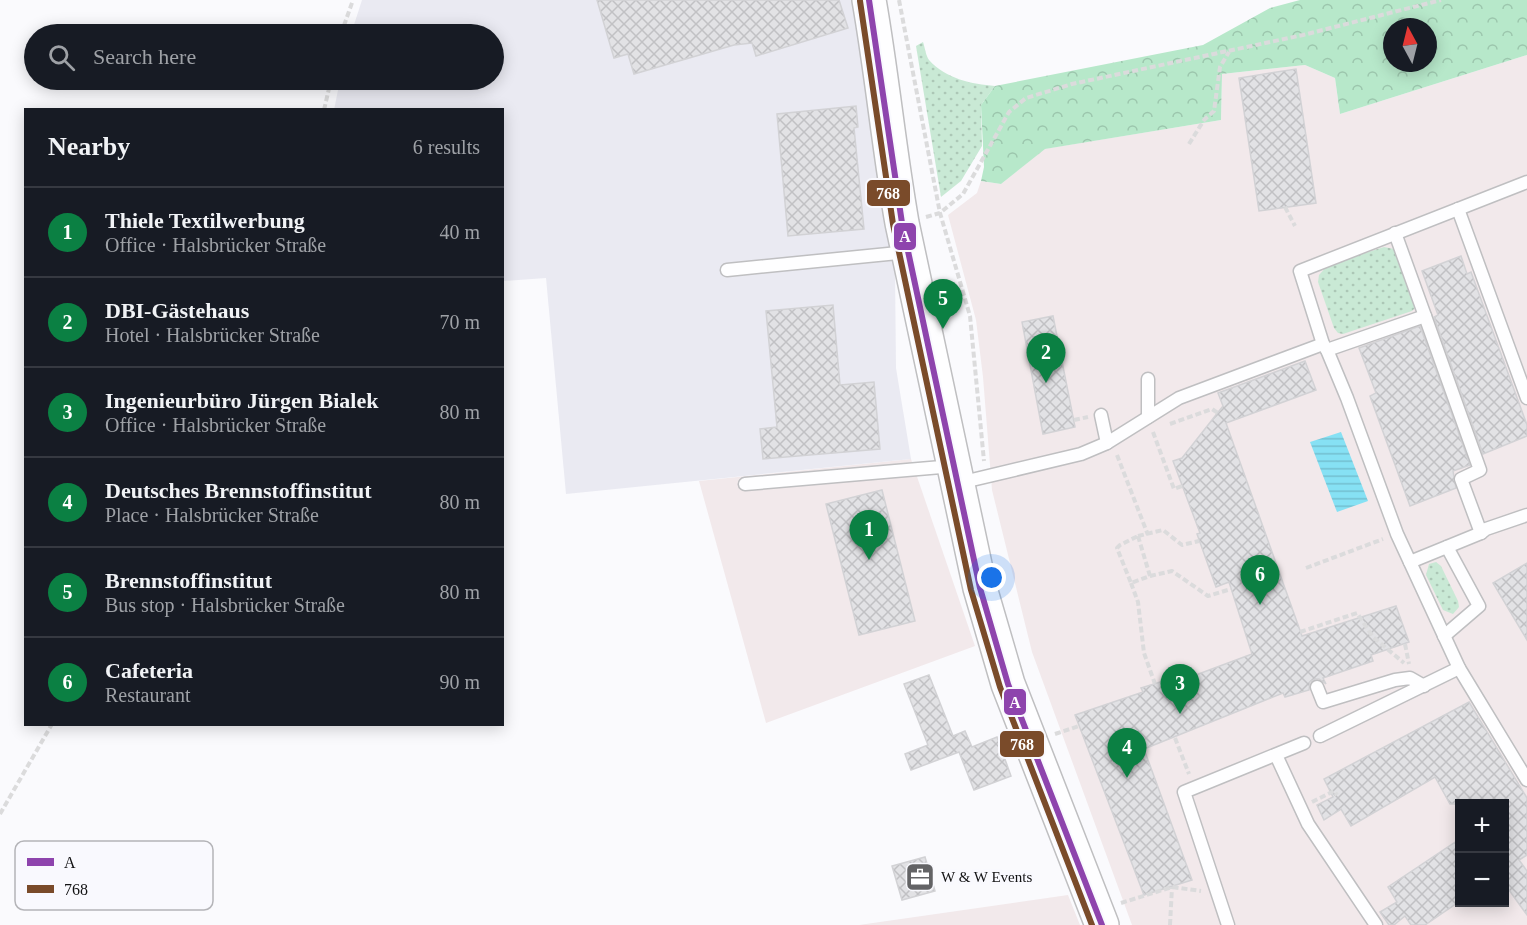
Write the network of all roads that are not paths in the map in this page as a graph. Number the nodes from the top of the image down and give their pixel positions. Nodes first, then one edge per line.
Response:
1 (869, 0) edge
2 (1527, 183) edge
3 (1458, 209) junction
4 (1395, 233) junction
5 (905, 237) junction
6 (727, 270) dead end
7 (1425, 316) junction
8 (1325, 347) junction
9 (1148, 379) dead end
10 (1527, 398) edge
11 (1101, 415) dead end
12 (1148, 417) junction
13 (1107, 443) junction
14 (955, 475) junction
15 (745, 484) dead end
16 (1527, 515) edge
17 (1481, 533) junction
18 (1447, 547) junction
19 (1410, 562) junction
20 (1444, 636) junction
21 (1459, 668) junction
22 (1424, 686) junction
23 (1317, 687) dead end
24 (1320, 736) dead end
25 (1304, 743) dead end
26 (1276, 755) junction
27 (1527, 780) edge
28 (1110, 914) edge
29 (1228, 925) edge
30 (1377, 925) edge

1 - 5 main road
2 - 3 lane
3 - 4 lane
3 - 10 lane
4 - 7 lane
4 - 8 lane
5 - 6 lane
5 - 14 main road
7 - 8 lane
7 - 17 lane
8 - 12 lane
8 - 19 lane
9 - 12 lane
11 - 13 lane
12 - 13 lane
13 - 14 lane
14 - 15 lane
14 - 28 main road
16 - 17 lane
17 - 18 lane
18 - 19 lane
18 - 20 lane
19 - 20 lane
20 - 21 lane
21 - 22 lane
21 - 27 lane
22 - 23 lane
22 - 24 lane
25 - 26 lane
26 - 29 lane
26 - 30 lane

